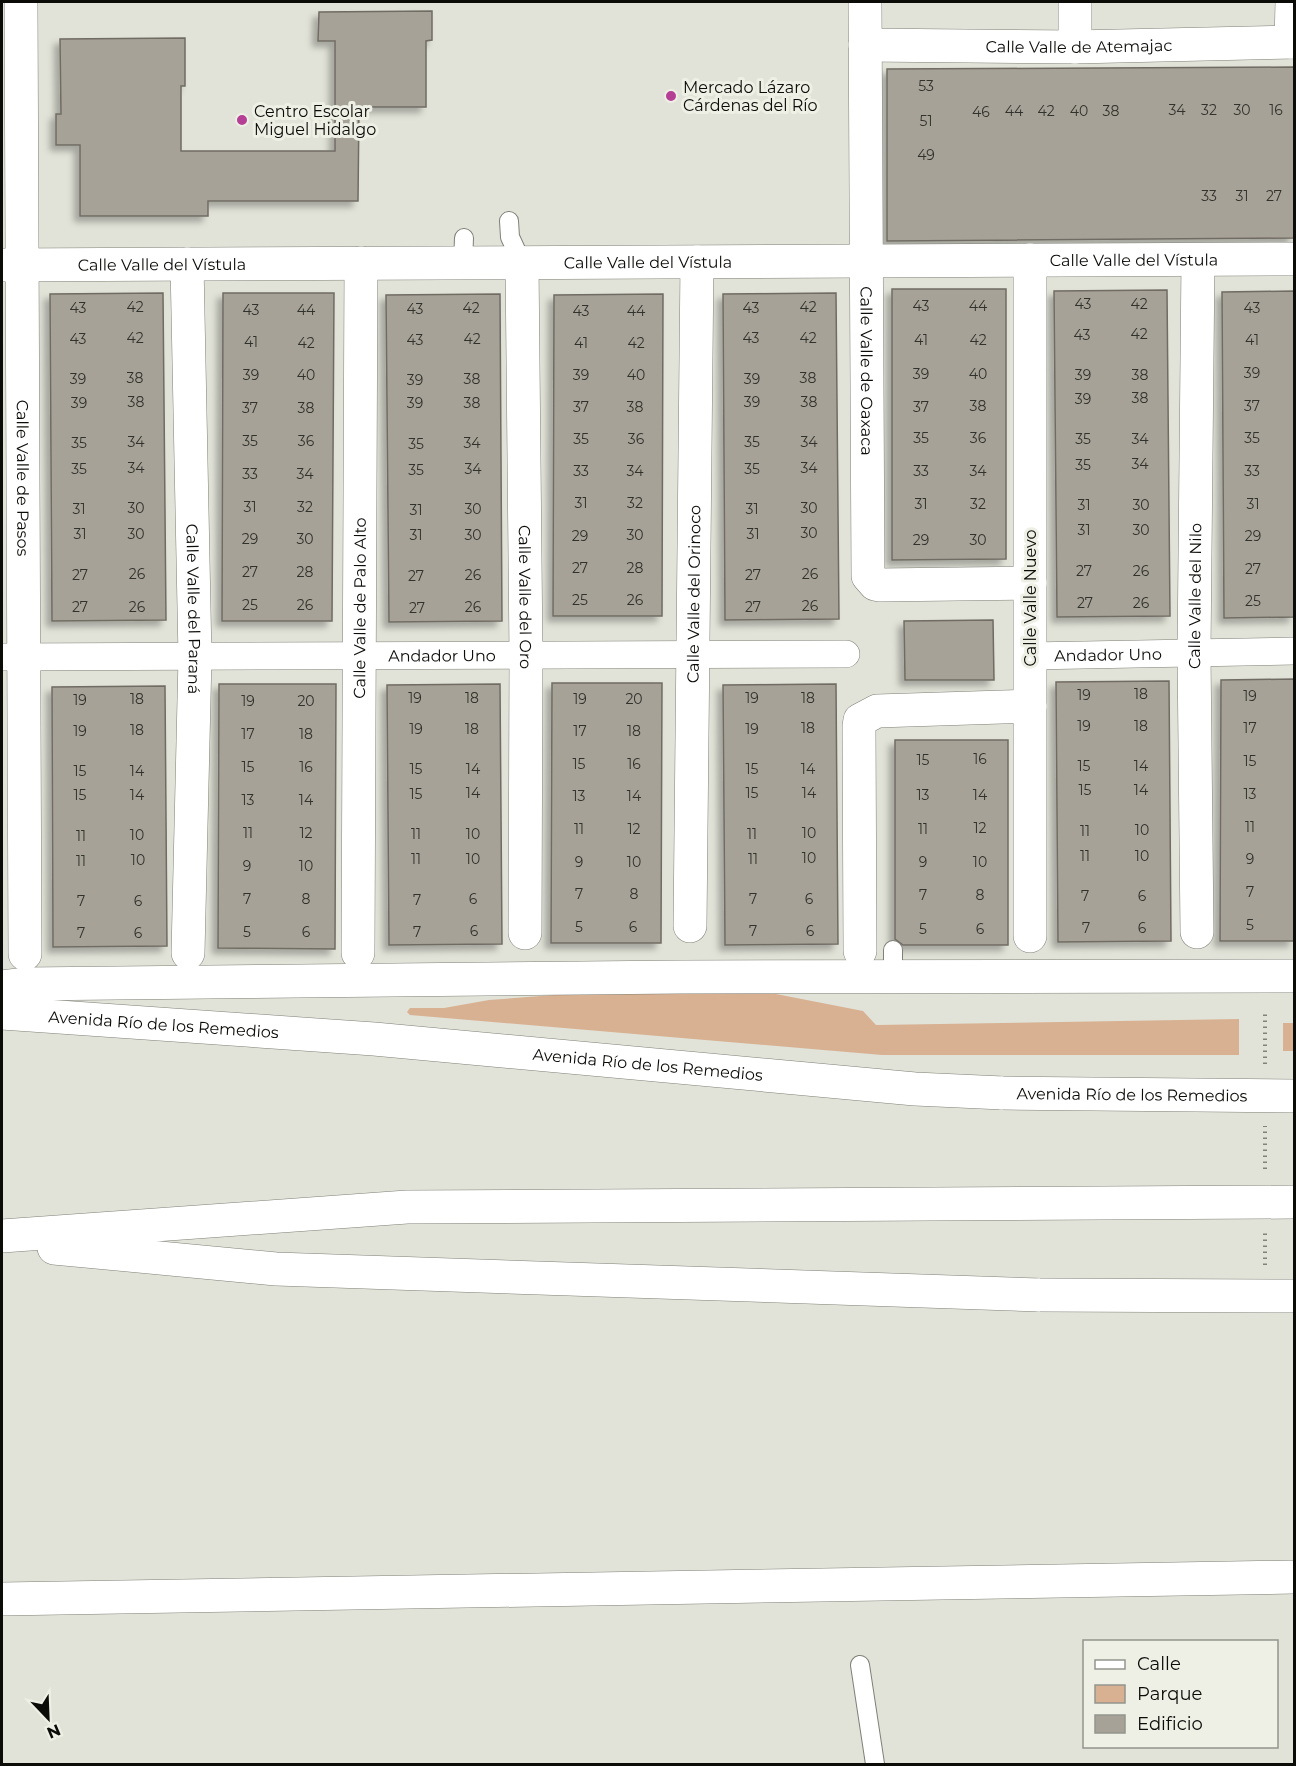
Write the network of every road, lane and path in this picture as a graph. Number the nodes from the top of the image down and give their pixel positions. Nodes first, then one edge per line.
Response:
1 (21, 2) edge
2 (865, 2) edge
3 (1075, 2) edge
4 (1292, 2) edge
5 (1293, 42) edge
6 (866, 45) junction
7 (1075, 47) junction
8 (509, 221) dead end
9 (1294, 259) edge
10 (868, 260) junction
11 (1030, 260) junction
12 (1198, 260) junction
13 (697, 262) junction
14 (361, 263) junction
15 (522, 263) junction
16 (187, 264) junction
17 (12, 265) edge
18 (1030, 583) junction
19 (1294, 651) edge
20 (1194, 653) junction
21 (846, 654) dead end
22 (526, 655) junction
23 (692, 655) junction
24 (359, 656) junction
25 (1030, 656) junction
26 (13, 657) edge
27 (195, 657) junction
28 (1030, 706) junction
29 (690, 926) dead end
30 (1197, 932) dead end
31 (525, 933) dead end
32 (1030, 936) dead end
33 (861, 951) dead end
34 (188, 953) dead end
35 (358, 953) dead end
36 (25, 954) dead end
37 (1294, 976) edge
38 (2, 987) edge
39 (2, 1013) edge
40 (1294, 1096) edge
41 (1294, 1202) edge
42 (2, 1236) edge
43 (2, 1243) edge
44 (1294, 1296) edge
45 (1294, 1577) edge
46 (2, 1599) edge
47 (860, 1665) dead end
48 (875, 1764) edge

1 - 17 main road, Calle Valle de Pasos
2 - 6 main road, Calle Valle de Oaxaca
3 - 7 main road
4 - 5 main road
5 - 7 main road, Calle Valle de Atemajac
6 - 7 main road, Calle Valle de Atemajac
6 - 10 main road, Calle Valle de Oaxaca
8 - 15 lane
9 - 12 main road, Calle Valle del Vístula
10 - 11 main road, Calle Valle del Vístula
10 - 13 main road, Calle Valle del Vístula
10 - 18 main road, Calle Valle de Oaxaca
11 - 12 main road, Calle Valle del Vístula
11 - 18 main road, Calle Valle Nuevo
12 - 20 main road, Calle Valle del Nilo
13 - 15 main road, Calle Valle del Vístula
13 - 23 main road, Calle Valle del Orinoco
14 - 15 main road, Calle Valle del Vístula
14 - 16 main road, Calle Valle del Vístula
14 - 24 main road, Calle Valle de Palo Alto
15 - 22 main road, Calle Valle del Oro
16 - 17 main road, Calle Valle del Vístula
16 - 27 main road, Calle Valle del Paraná
17 - 26 main road, Calle Valle de Pasos
18 - 25 main road, Calle Valle Nuevo
19 - 20 street, Andador Uno
20 - 25 street, Andador Uno
20 - 30 main road, Calle Valle del Nilo
21 - 23 street, Andador Uno
22 - 23 street, Andador Uno
22 - 24 street, Andador Uno
22 - 31 main road, Calle Valle del Oro
23 - 29 main road, Calle Valle del Orinoco
24 - 27 street, Andador Uno
24 - 35 main road, Calle Valle de Palo Alto
25 - 28 main road, Calle Valle Nuevo
26 - 27 street, Andador Uno
26 - 36 main road, Calle Valle de Pasos
27 - 34 main road, Calle Valle del Paraná
28 - 32 main road, Calle Valle Nuevo
28 - 33 main road
37 - 38 main road
39 - 40 main road, Avenida Río de los Remedios, bridge
41 - 42 main road
43 - 44 main road, bridge
45 - 46 main road
47 - 48 lane

